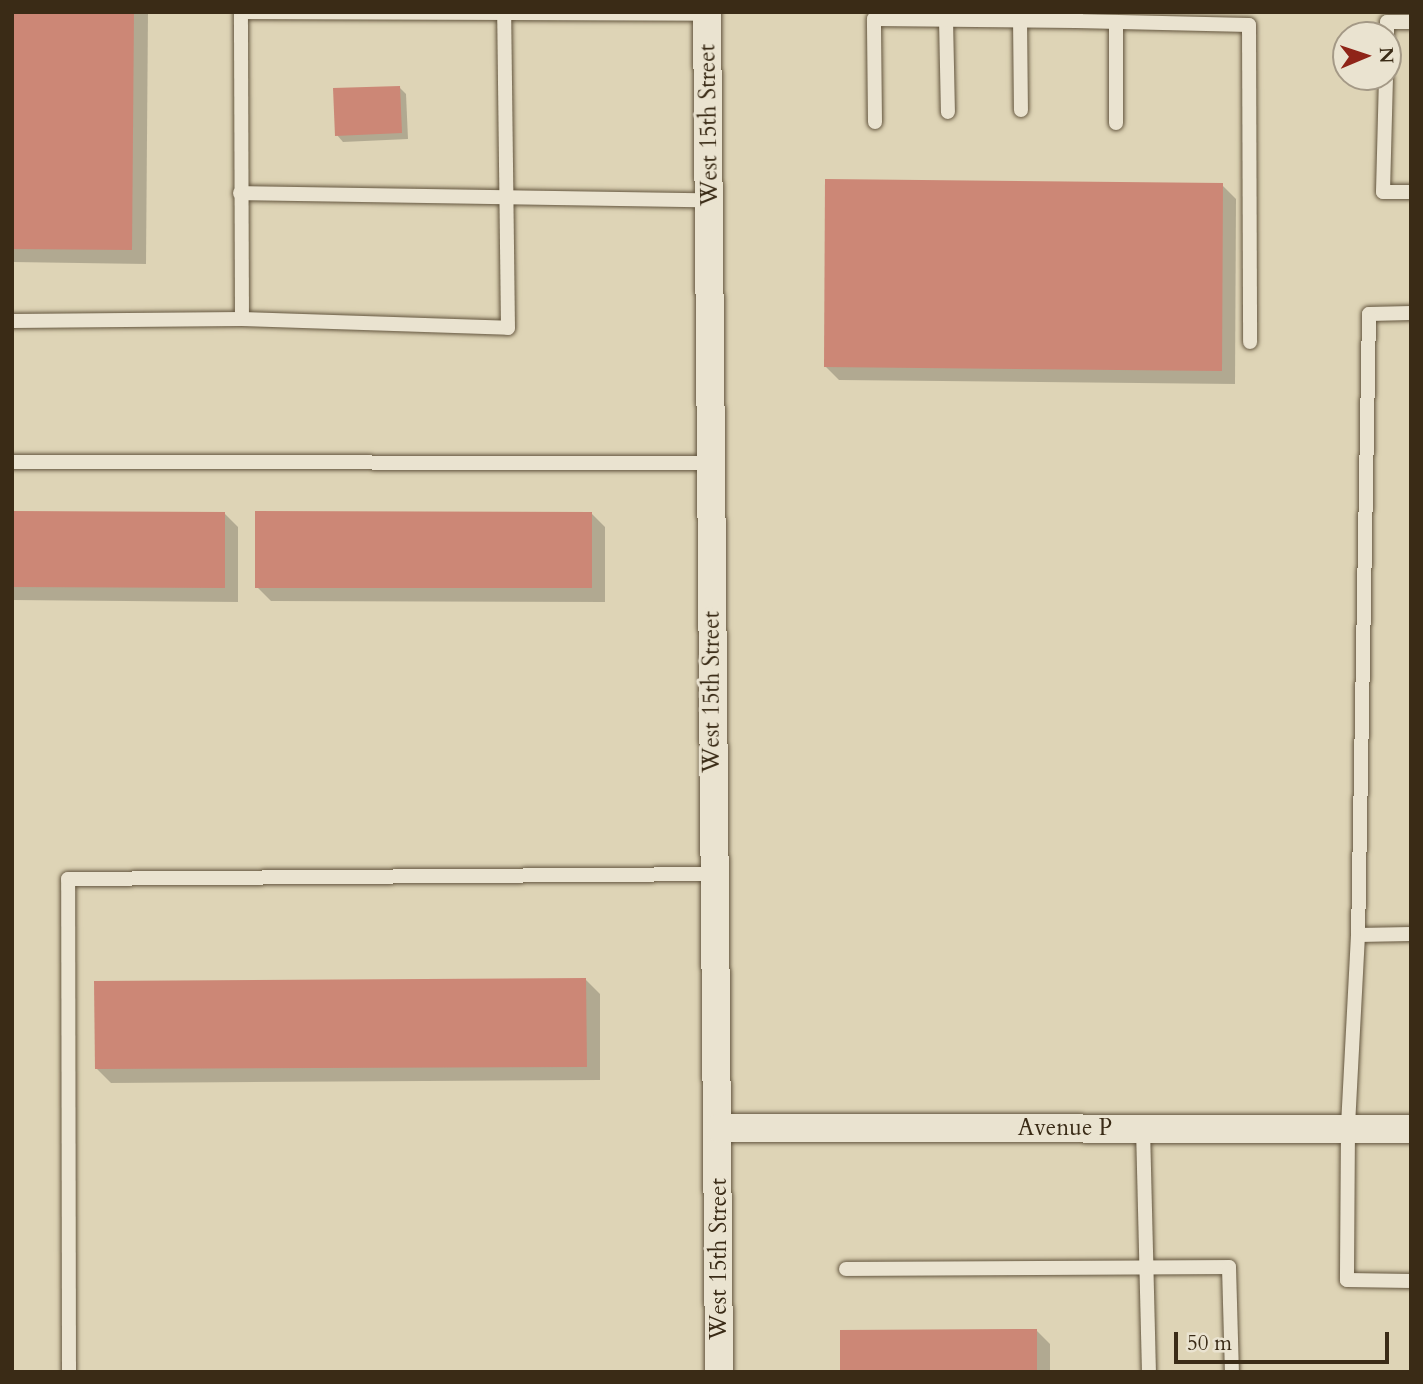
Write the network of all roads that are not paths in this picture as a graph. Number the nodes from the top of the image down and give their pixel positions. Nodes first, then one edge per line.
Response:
1 (504, 13) edge
2 (708, 13) edge
3 (1076, 17) edge
4 (1020, 18) junction
5 (946, 19) junction
6 (1116, 24) junction
7 (1386, 91) edge
8 (1021, 110) dead end
9 (948, 112) dead end
10 (875, 122) dead end
11 (1116, 123) dead end
12 (1411, 192) edge
13 (240, 193) junction
14 (509, 197) junction
15 (709, 200) junction
16 (1411, 313) edge
17 (242, 319) junction
18 (12, 321) edge
19 (1250, 342) dead end
20 (12, 462) edge
21 (711, 463) junction
22 (714, 874) junction
23 (1411, 934) edge
24 (1358, 935) junction
25 (719, 1128) junction
26 (1143, 1128) junction
27 (1348, 1128) junction
28 (1411, 1129) edge
29 (1147, 1266) junction
30 (846, 1269) dead end
31 (1411, 1281) edge
32 (69, 1372) edge
33 (719, 1372) edge
34 (1149, 1372) edge
35 (1232, 1372) edge

1 - 2 lane
1 - 13 lane
1 - 14 lane
2 - 15 street, West 15th Street
3 - 4 lane
3 - 6 lane
4 - 5 lane
4 - 8 lane
5 - 9 lane
5 - 10 lane
6 - 11 lane
6 - 19 lane
7 - 12 lane
13 - 14 lane
13 - 17 lane
14 - 15 lane
14 - 17 lane
15 - 21 street, West 15th Street
16 - 24 lane
17 - 18 lane
20 - 21 lane
21 - 22 street, West 15th Street
22 - 25 street, West 15th Street
22 - 32 lane
23 - 24 lane
24 - 27 lane
25 - 26 street, Avenue P
25 - 33 street, West 15th Street
26 - 27 street, Avenue P
26 - 29 lane
27 - 28 street, Avenue P
27 - 31 lane
29 - 30 lane
29 - 34 lane
29 - 35 lane

